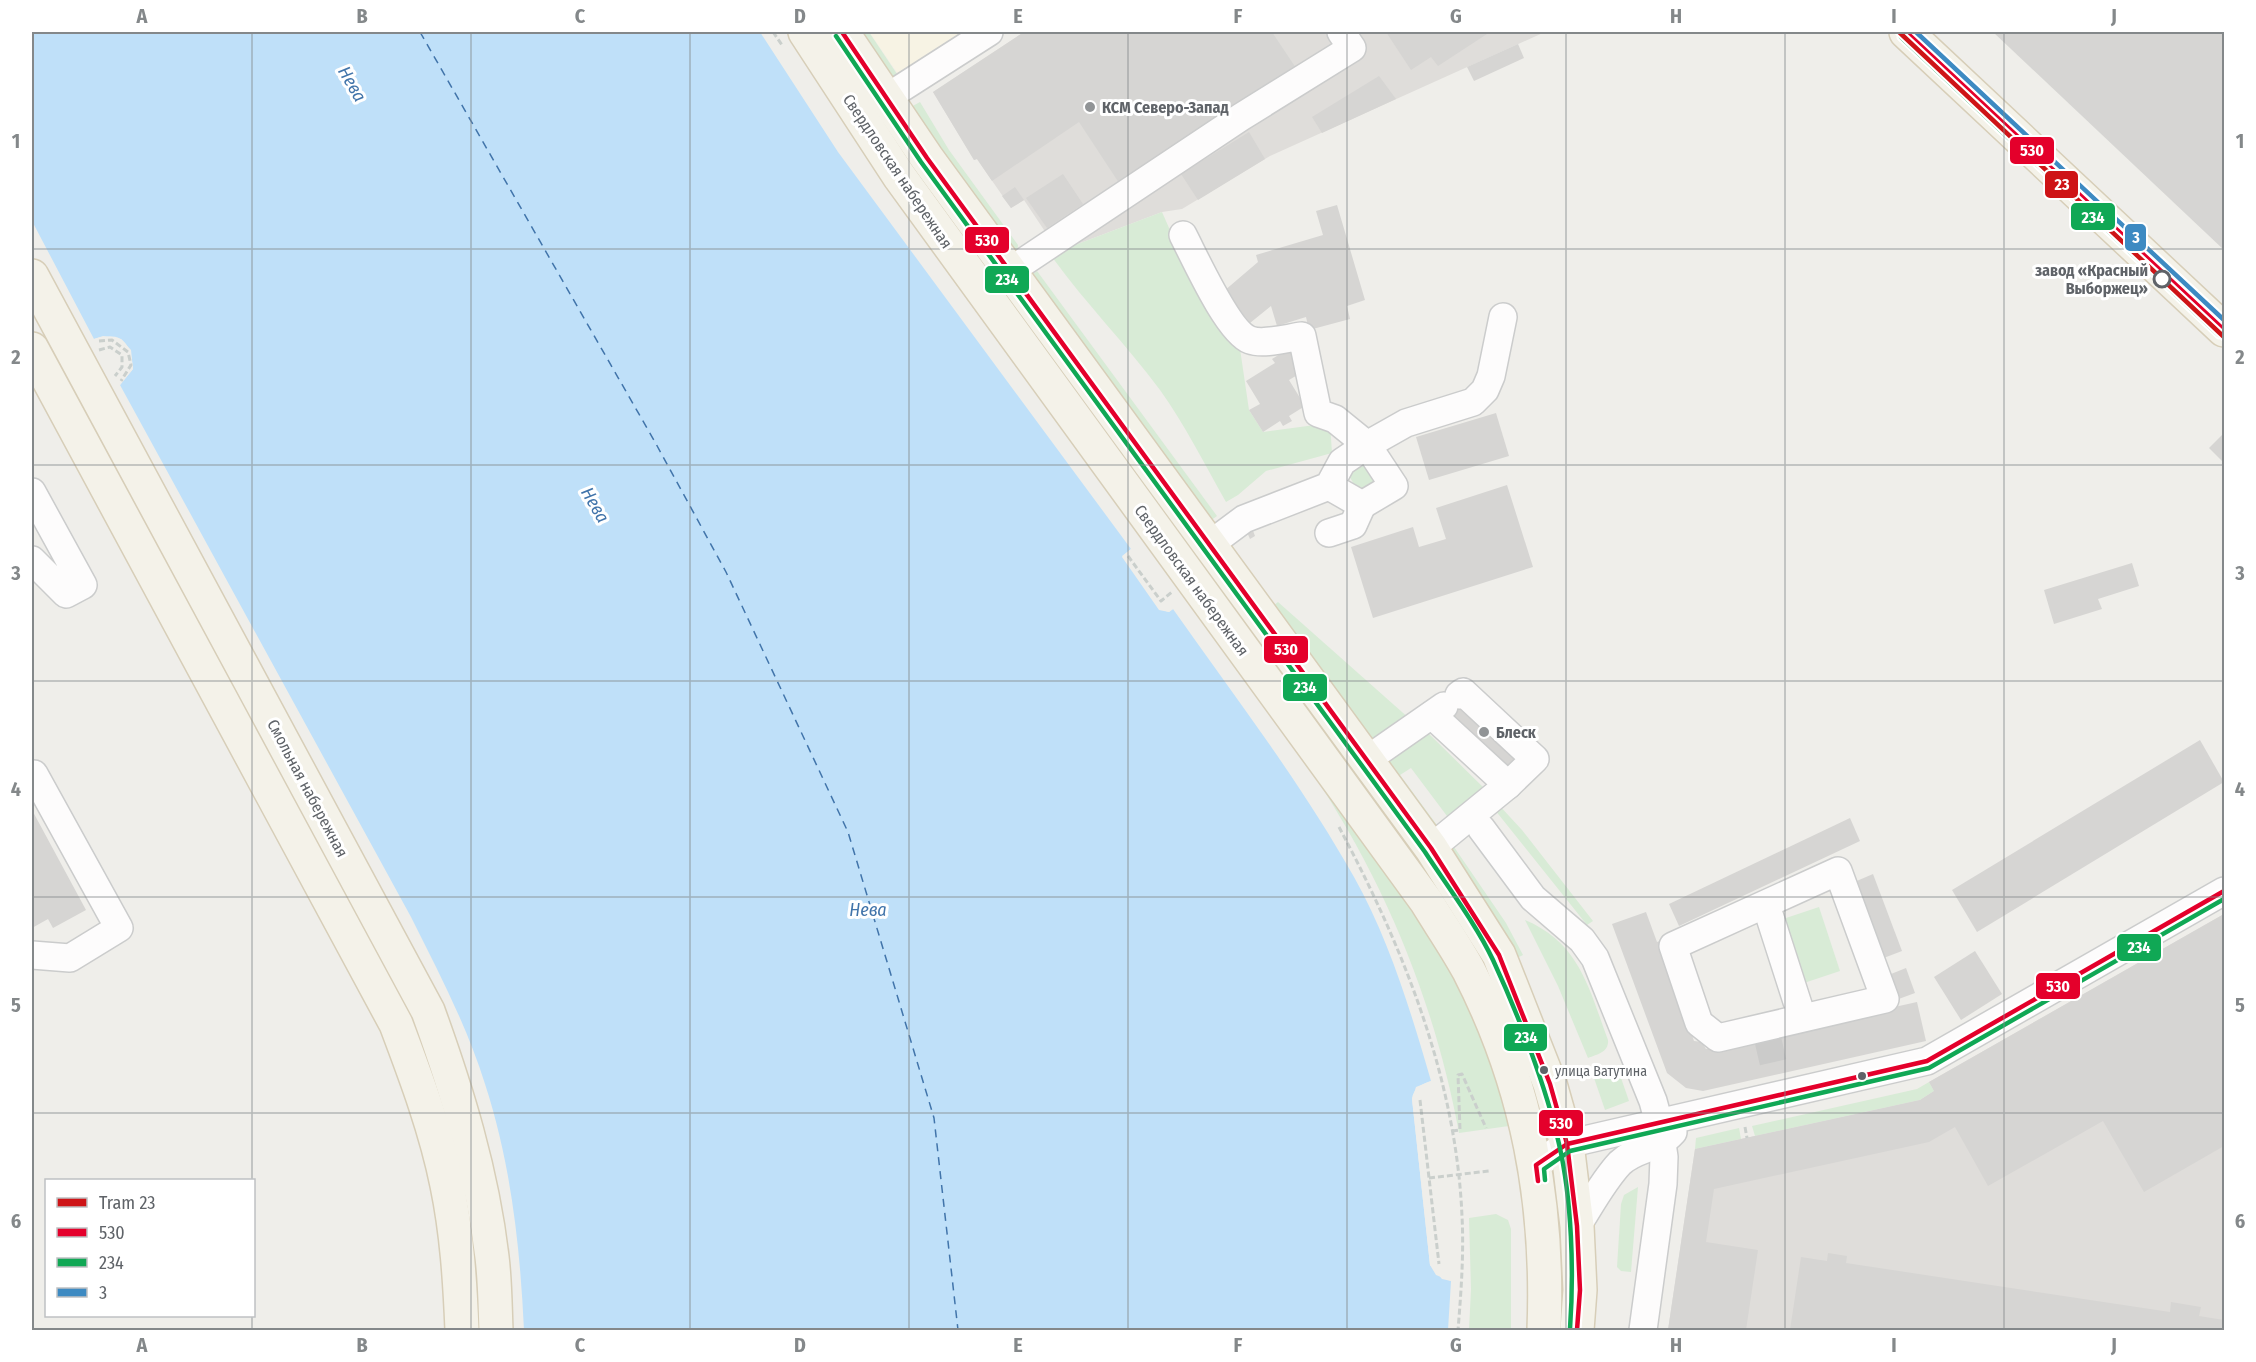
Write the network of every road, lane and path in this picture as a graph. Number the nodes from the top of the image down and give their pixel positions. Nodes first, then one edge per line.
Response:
1 (773, 32) edge
2 (842, 32) edge
3 (988, 32) edge
4 (1341, 32) edge
5 (1906, 32) edge
6 (795, 41) edge
7 (886, 98) junction
8 (1183, 235) dead end
9 (1010, 271) junction
10 (32, 276) edge
11 (1503, 317) dead end
12 (2224, 330) edge
13 (99, 341) dead end
14 (32, 349) edge
15 (100, 349) dead end
16 (128, 352) junction
17 (122, 355) junction
18 (115, 376) dead end
19 (121, 381) dead end
20 (1367, 445) junction
21 (1329, 486) junction
22 (32, 492) edge
23 (1362, 505) junction
24 (1329, 533) dead end
25 (1209, 545) junction
26 (1128, 556) dead end
27 (32, 560) edge
28 (1166, 582) dead end
29 (1173, 592) junction
30 (1178, 599) dead end
31 (1445, 706) junction
32 (1365, 761) junction
33 (34, 774) dead end
34 (1508, 785) junction
35 (1335, 819) dead end
36 (1481, 828) dead end
37 (1431, 848) junction
38 (2224, 891) edge
39 (1766, 905) junction
40 (32, 955) edge
41 (1802, 1017) junction
42 (1420, 1100) dead end
43 (1744, 1122) dead end
44 (1486, 1128) dead end
45 (1452, 1131) junction
46 (1661, 1134) junction
47 (1748, 1138) dead end
48 (1567, 1144) junction
49 (1536, 1165) junction
50 (1489, 1171) dead end
51 (1457, 1174) junction
52 (1429, 1178) junction
53 (1577, 1227) junction
54 (1439, 1264) dead end
55 (462, 1330) edge
56 (496, 1330) edge
57 (1458, 1330) edge
58 (1544, 1330) edge
59 (1577, 1330) edge
60 (1643, 1330) edge

1 - 6 path
2 - 7 main road, Свердловская набережная
3 - 7 street
4 - 9 street
5 - 12 main road
6 - 49 main road, Свердловская набережная
7 - 9 main road, Свердловская набережная
8 - 20 street
9 - 25 main road, Свердловская набережная
10 - 56 main road, Смольная набережная
11 - 20 street
13 - 16 path
14 - 55 main road, Смольная набережная
15 - 17 path
16 - 17 path
16 - 19 path
17 - 18 path
20 - 21 street
20 - 23 street
21 - 23 street
21 - 25 street
22 - 27 street
23 - 24 street
25 - 32 main road, Свердловская набережная
26 - 29 path
28 - 29 path
29 - 30 path
31 - 32 street
31 - 34 street
31 - 34 street
32 - 37 main road, Свердловская набережная
33 - 40 street
34 - 37 street
35 - 45 path
36 - 46 street
37 - 48 main road, Свердловская набережная
38 - 46 street
39 - 41 street
39 - 41 street
39 - 41 street
42 - 52 path
43 - 47 path
44 - 45 path
45 - 51 path
46 - 48 street
46 - 53 street
46 - 60 street
48 - 49 street
48 - 53 main road, Свердловская набережная
49 - 58 main road, Свердловская набережная
50 - 51 path
51 - 52 path
51 - 57 path
52 - 54 path
53 - 59 main road, Свердловская набережная

